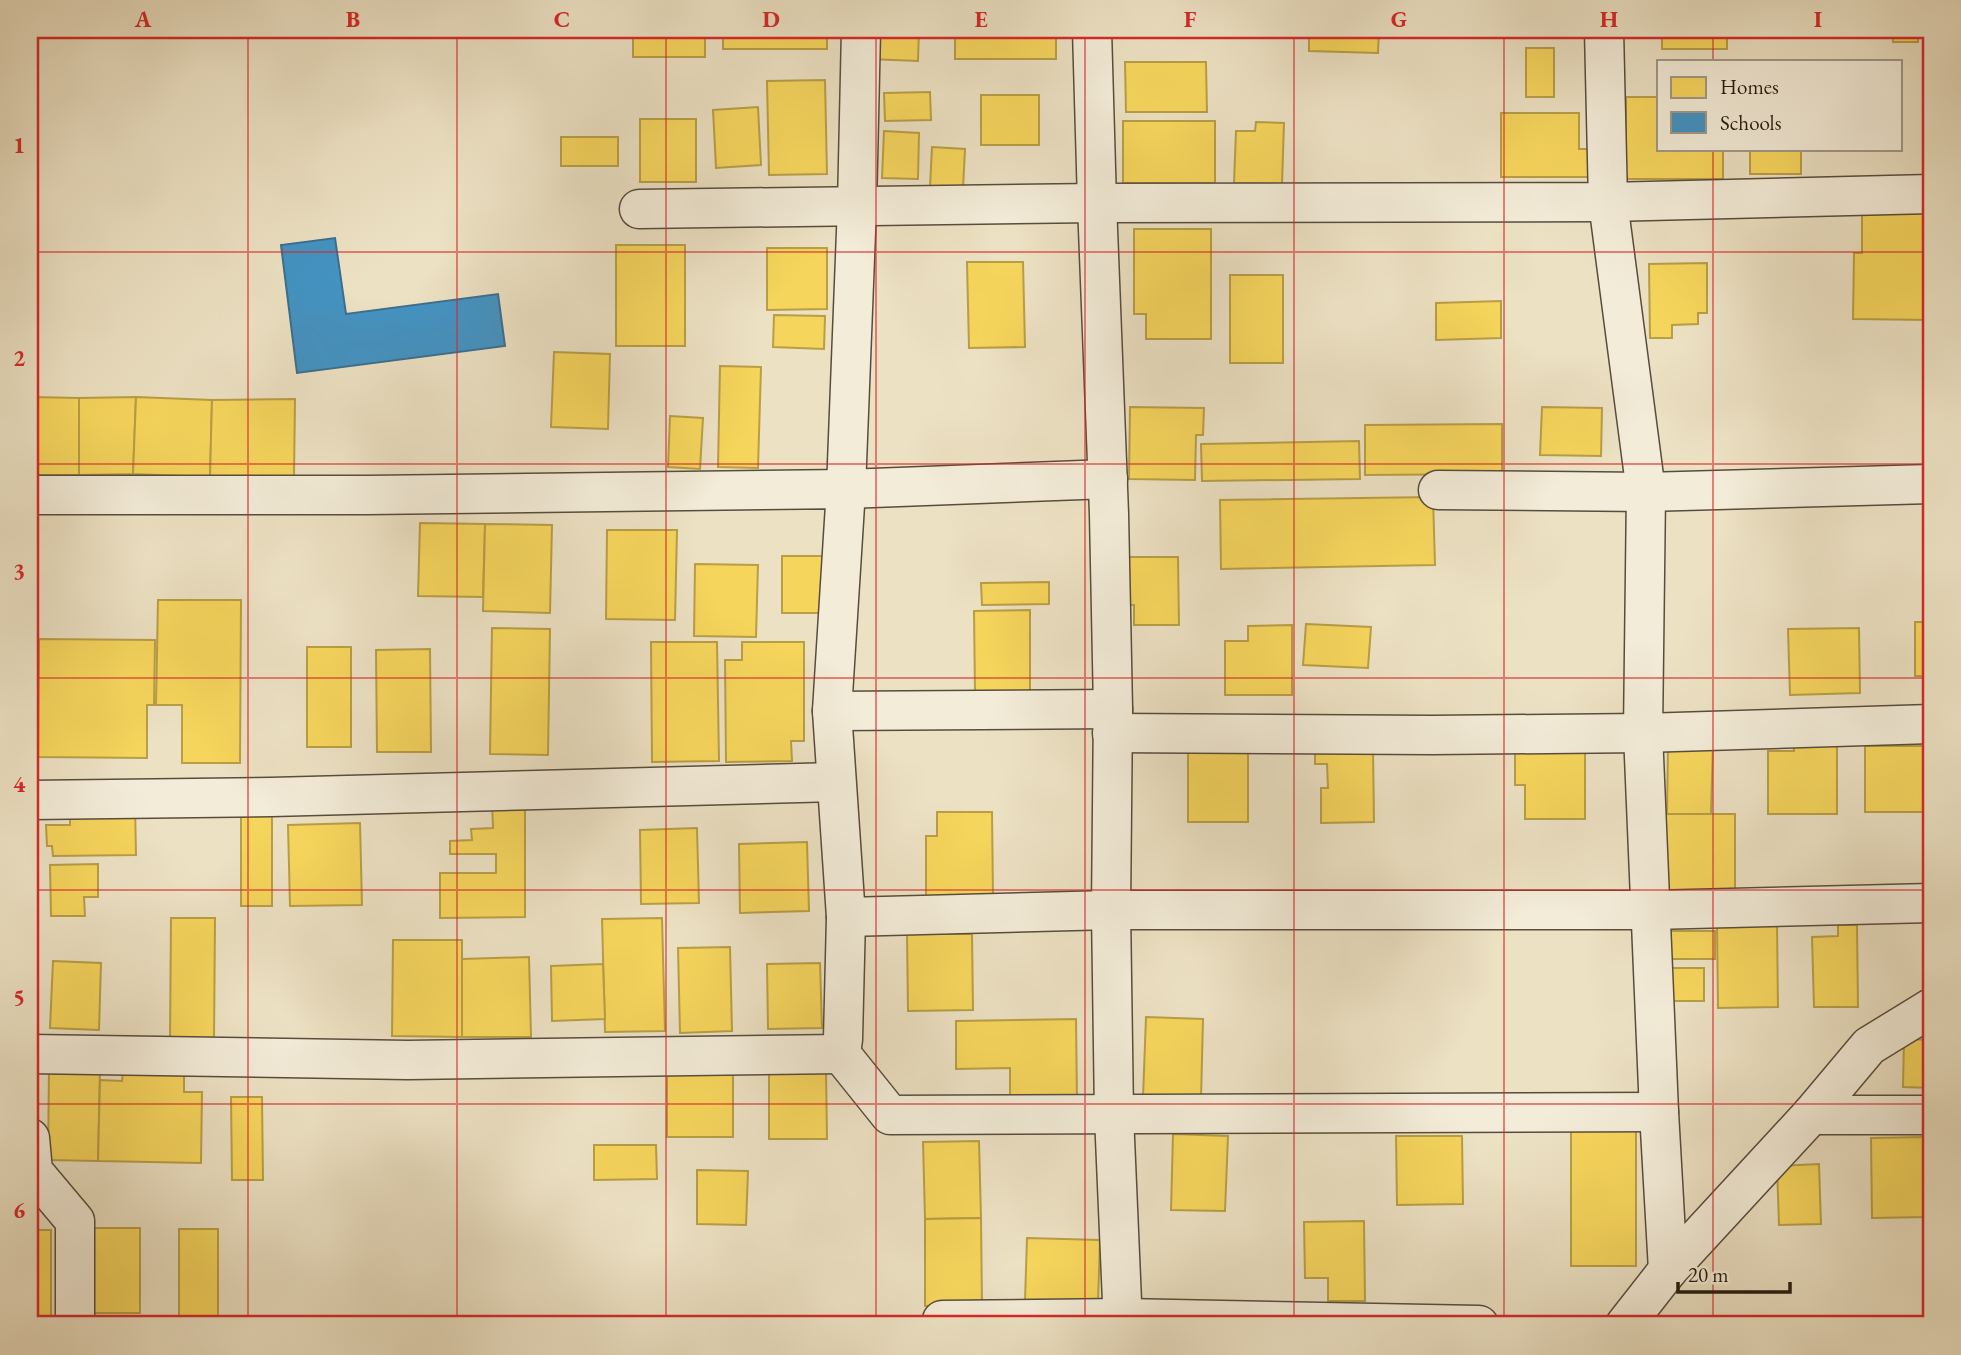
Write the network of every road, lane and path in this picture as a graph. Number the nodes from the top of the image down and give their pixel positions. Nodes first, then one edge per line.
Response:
1 (861, 30) edge
2 (1092, 30) edge
3 (1604, 30) edge
4 (1931, 194) edge
5 (1608, 202) junction
6 (1097, 203) junction
7 (857, 206) junction
8 (639, 209) dead end
9 (1108, 479) junction
10 (1931, 484) edge
11 (846, 489) junction
12 (1438, 490) dead end
13 (1646, 492) junction
14 (30, 495) edge
15 (832, 711) junction
16 (1113, 721) junction
17 (1931, 724) edge
18 (1643, 733) junction
19 (836, 782) junction
20 (30, 800) edge
21 (1931, 903) edge
22 (1111, 910) junction
23 (1651, 910) junction
24 (846, 917) junction
25 (1931, 1007) edge
26 (30, 1054) edge
27 (841, 1054) junction
28 (1659, 1112) junction
29 (1114, 1115) junction
30 (1811, 1115) junction
31 (1931, 1115) edge
32 (30, 1138) edge
33 (1668, 1270) junction
34 (942, 1320) dead end
35 (1123, 1322) edge
36 (75, 1325) edge
37 (1479, 1325) edge
38 (1625, 1325) edge

1 - 7 street
2 - 6 street
3 - 5 street
4 - 5 street
5 - 6 street
5 - 13 street
6 - 7 street
6 - 9 street
7 - 8 street
7 - 11 street
9 - 11 street
9 - 16 street
10 - 13 street
11 - 14 street
11 - 15 street
12 - 13 street
13 - 18 street
15 - 16 street
15 - 19 street
16 - 18 street
16 - 22 street
17 - 18 street
18 - 23 street
19 - 20 street
19 - 24 street
21 - 23 street
22 - 23 street
22 - 24 street
22 - 29 street
23 - 28 street
24 - 27 street
25 - 30 street
26 - 27 street
27 - 29 street
28 - 29 street
28 - 33 street
29 - 35 street
30 - 31 street
30 - 33 street
32 - 36 street
33 - 38 street
34 - 35 street
35 - 37 street

